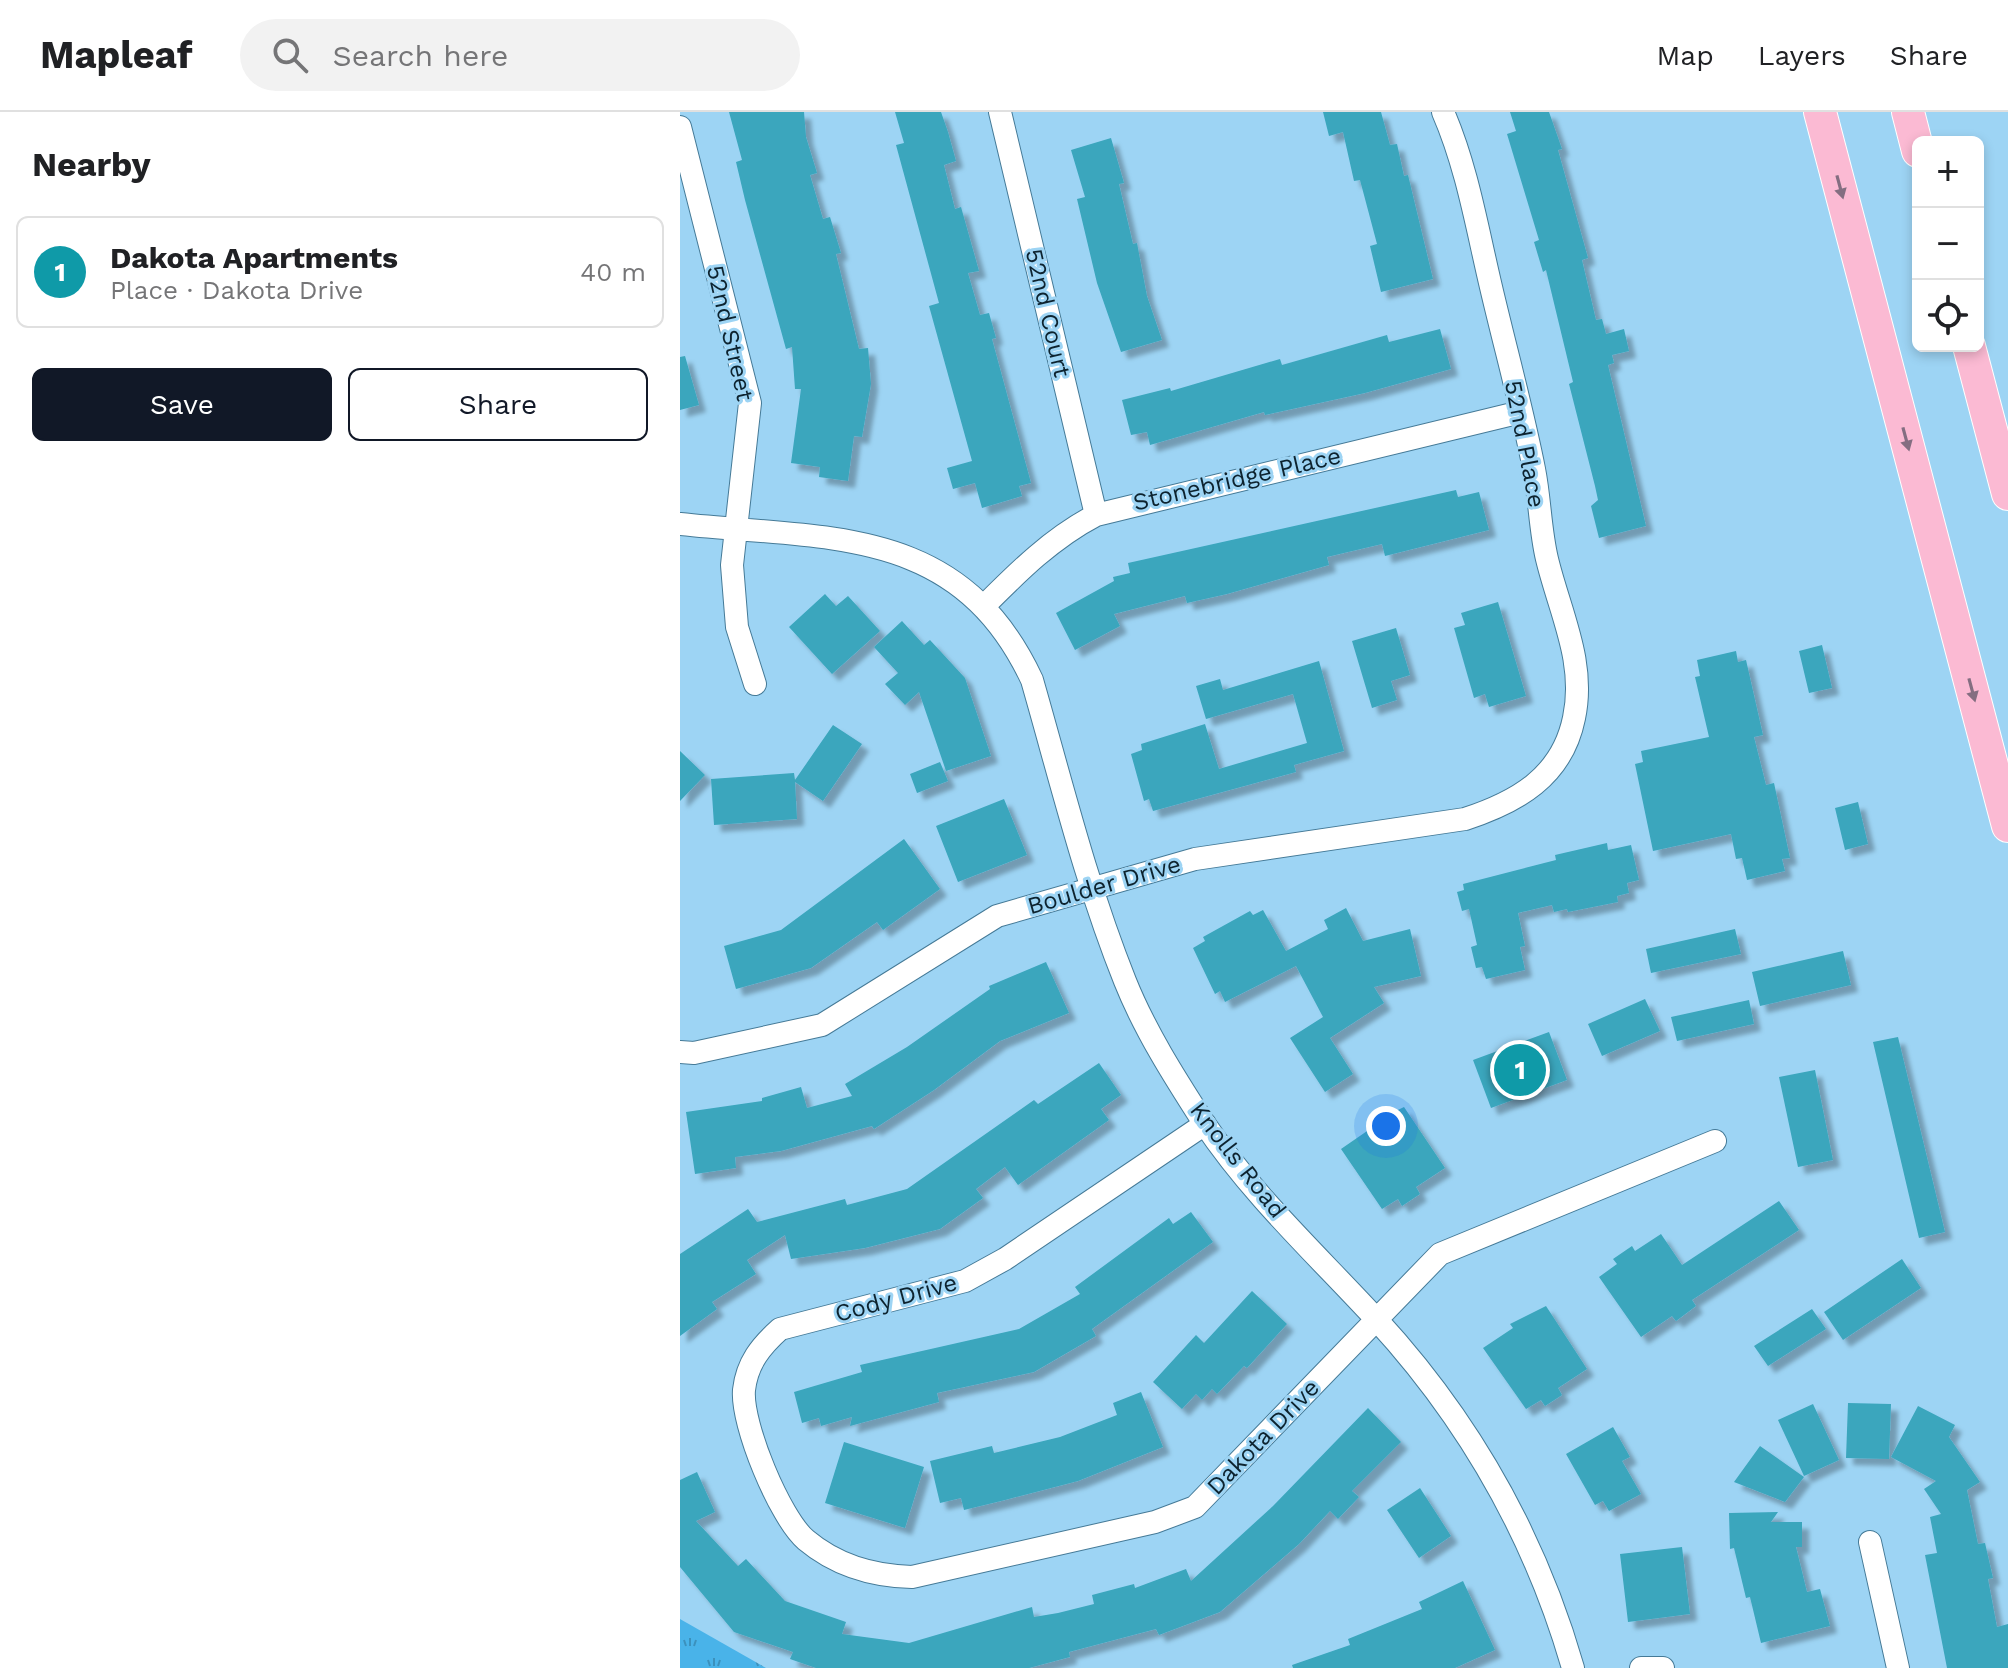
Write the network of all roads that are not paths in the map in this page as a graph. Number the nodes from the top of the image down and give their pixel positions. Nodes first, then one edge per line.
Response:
1 (1000, 112) edge
2 (1443, 112) edge
3 (1820, 112) edge
4 (1908, 112) edge
5 (680, 127) edge
6 (1914, 136) edge
7 (1971, 352) edge
8 (1521, 412) junction
9 (2008, 494) edge
10 (1096, 515) junction
11 (680, 524) edge
12 (735, 530) junction
13 (984, 606) junction
14 (755, 684) dead end
15 (1546, 772) joint
16 (2008, 826) edge
17 (1092, 889) junction
18 (680, 1052) edge
19 (1205, 1124) junction
20 (1715, 1141) dead end
21 (1376, 1318) junction
22 (746, 1410) joint
23 (1870, 1542) dead end
24 (1573, 1668) edge
25 (1641, 1668) edge
26 (1663, 1668) edge
27 (1898, 1668) edge

1 - 10 street, 52nd Court
2 - 8 street, 52nd Place
3 -> 16 highway
4 - 6 highway
5 - 12 street, 52nd Street
7 - 9 highway
8 - 10 street, Stonebridge Place
8 - 15 street, 52nd Place
10 - 13 street, Stonebridge Place
11 - 12 street, Knolls Road
12 - 13 street, Knolls Road
12 - 14 street, 52nd Street
13 - 17 street, Knolls Road
15 - 17 street, Boulder Drive
17 - 18 street, Boulder Drive
17 - 19 street, Knolls Road
19 - 21 street, Knolls Road
19 - 22 street, Cody Drive
20 - 21 street, Dakota Drive
21 - 22 street, Dakota Drive
21 - 24 street, Knolls Road
23 - 27 street
25 - 26 street

